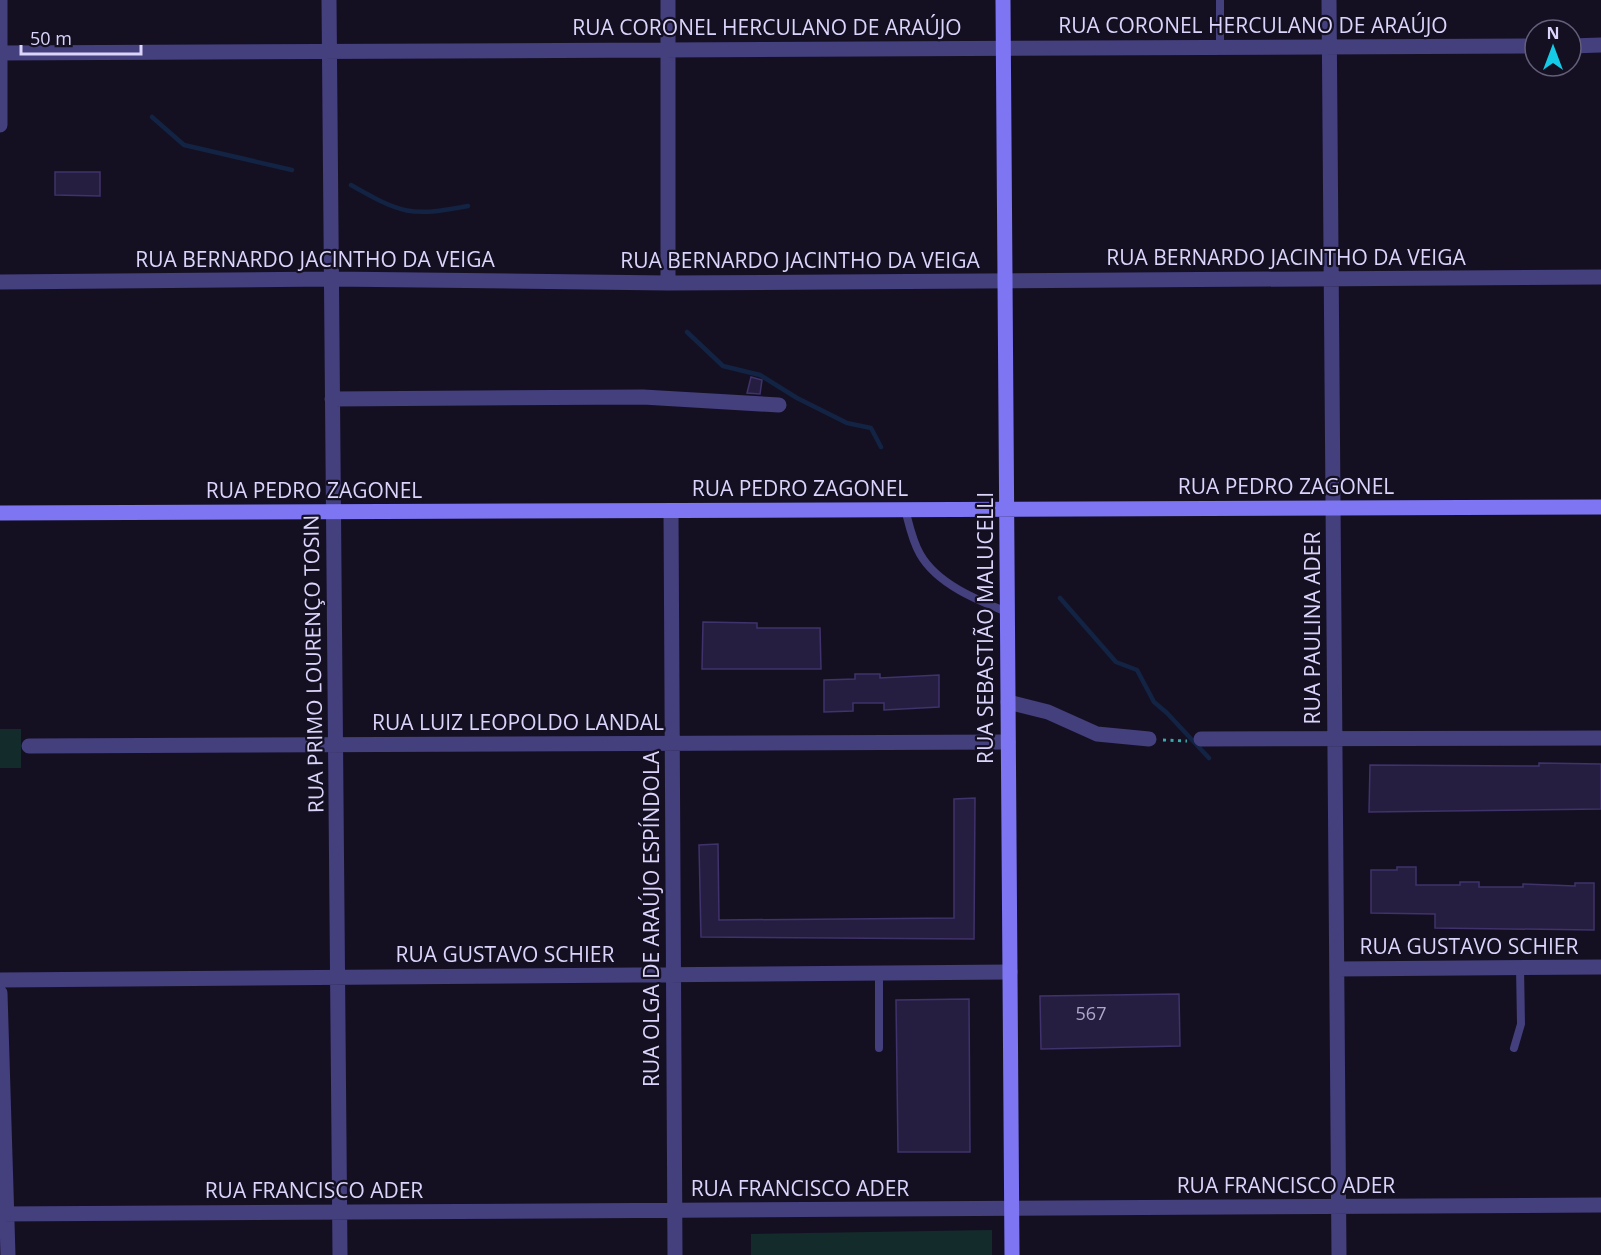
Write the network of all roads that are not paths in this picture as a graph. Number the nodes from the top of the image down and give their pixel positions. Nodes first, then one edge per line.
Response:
1 (0, 0) edge
2 (329, 0) edge
3 (668, 0) edge
4 (1003, 0) edge
5 (1220, 0) edge
6 (1329, 0) edge
7 (1601, 45) edge
8 (1523, 46) edge
9 (1583, 46) edge
10 (1220, 47) junction
11 (1329, 47) junction
12 (1004, 48) junction
13 (668, 50) junction
14 (329, 51) junction
15 (0, 52) edge
16 (0, 125) edge
17 (1601, 277) edge
18 (331, 279) junction
19 (1331, 279) junction
20 (1005, 281) junction
21 (0, 282) edge
22 (668, 283) junction
23 (332, 399) junction
24 (779, 405) dead end
25 (1601, 507) edge
26 (1333, 508) junction
27 (905, 509) junction
28 (1007, 509) junction
29 (671, 510) junction
30 (333, 512) junction
31 (0, 513) edge
32 (1007, 612) junction
33 (1008, 702) junction
34 (1601, 738) edge
35 (1149, 739) road end
36 (1335, 739) junction
37 (1195, 740) road end
38 (1008, 742) junction
39 (672, 743) junction
40 (335, 745) junction
41 (29, 746) dead end
42 (1520, 967) junction
43 (1601, 967) edge
44 (1337, 969) junction
45 (1010, 972) junction
46 (879, 973) junction
47 (674, 974) junction
48 (337, 977) junction
49 (0, 980) edge
50 (0, 993) edge
51 (879, 1048) dead end
52 (1514, 1048) dead end
53 (1601, 1205) edge
54 (1339, 1207) junction
55 (1011, 1209) junction
56 (675, 1210) junction
57 (339, 1212) junction
58 (3, 1214) edge
59 (8, 1255) edge
60 (340, 1255) edge
61 (675, 1255) edge
62 (1012, 1255) edge
63 (1339, 1255) edge

1 - 15 street
2 - 14 street, RUA PRIMO LOURENÇO TOSIN
3 - 13 street
4 - 12 street, RUA SEBASTIÃO MALUCELLI
5 - 10 lane
6 - 11 street, RUA PAULINA ADER
7 - 9 street
8 - 11 street, RUA CORONEL HERCULANO DE ARAÚJO
10 - 11 street, RUA CORONEL HERCULANO DE ARAÚJO
10 - 12 street, RUA CORONEL HERCULANO DE ARAÚJO
11 - 19 street, RUA PAULINA ADER
12 - 13 street, RUA CORONEL HERCULANO DE ARAÚJO
12 - 20 street, RUA SEBASTIÃO MALUCELLI
13 - 14 street, RUA CORONEL HERCULANO DE ARAÚJO
13 - 22 street
14 - 15 street, RUA CORONEL HERCULANO DE ARAÚJO
14 - 18 street, RUA PRIMO LOURENÇO TOSIN
15 - 16 street
17 - 19 street, RUA BERNARDO JACINTHO DA VEIGA
18 - 21 street, RUA BERNARDO JACINTHO DA VEIGA
18 - 22 street, RUA BERNARDO JACINTHO DA VEIGA
18 - 23 street, RUA PRIMO LOURENÇO TOSIN
19 - 20 street, RUA BERNARDO JACINTHO DA VEIGA
19 - 26 street, RUA PAULINA ADER
20 - 22 street, RUA BERNARDO JACINTHO DA VEIGA
20 - 28 street, RUA SEBASTIÃO MALUCELLI
23 - 24 street
23 - 30 street, RUA PRIMO LOURENÇO TOSIN
25 - 26 street, RUA PEDRO ZAGONEL
26 - 28 street, RUA PEDRO ZAGONEL
26 - 36 street, RUA PAULINA ADER
27 - 28 street, RUA PEDRO ZAGONEL
27 - 29 street, RUA PEDRO ZAGONEL
27 - 32 lane
28 - 32 street, RUA SEBASTIÃO MALUCELLI
29 - 30 street, RUA PEDRO ZAGONEL
29 - 39 street, RUA OLGA DE ARAÚJO ESPÍNDOLA
30 - 31 street, RUA PEDRO ZAGONEL
30 - 40 street, RUA PRIMO LOURENÇO TOSIN
32 - 33 street, RUA SEBASTIÃO MALUCELLI
33 - 35 street
33 - 38 street, RUA SEBASTIÃO MALUCELLI
34 - 36 street
36 - 37 street
36 - 44 street, RUA PAULINA ADER
38 - 39 street, RUA LUIZ LEOPOLDO LANDAL
38 - 45 street, RUA SEBASTIÃO MALUCELLI
39 - 40 street, RUA LUIZ LEOPOLDO LANDAL
39 - 47 street, RUA OLGA DE ARAÚJO ESPÍNDOLA
40 - 41 street, RUA LUIZ LEOPOLDO LANDAL
40 - 48 street, RUA PRIMO LOURENÇO TOSIN
42 - 43 street, RUA GUSTAVO SCHIER
42 - 44 street, RUA GUSTAVO SCHIER
42 - 52 lane
44 - 54 street, RUA PAULINA ADER
45 - 46 street, RUA GUSTAVO SCHIER
45 - 55 street, RUA SEBASTIÃO MALUCELLI
46 - 47 street, RUA GUSTAVO SCHIER
46 - 51 lane
47 - 48 street, RUA GUSTAVO SCHIER
47 - 56 street, RUA OLGA DE ARAÚJO ESPÍNDOLA
48 - 49 street, RUA GUSTAVO SCHIER
48 - 57 street, RUA PRIMO LOURENÇO TOSIN
50 - 58 street
53 - 54 street, RUA FRANCISCO ADER
54 - 55 street, RUA FRANCISCO ADER
54 - 63 street, RUA PAULINA ADER
55 - 56 street, RUA FRANCISCO ADER
55 - 62 street, RUA SEBASTIÃO MALUCELLI
56 - 57 street, RUA FRANCISCO ADER
56 - 61 street, RUA OLGA DE ARAÚJO ESPÍNDOLA
57 - 58 street, RUA FRANCISCO ADER
57 - 60 street, RUA PRIMO LOURENÇO TOSIN
58 - 59 street

